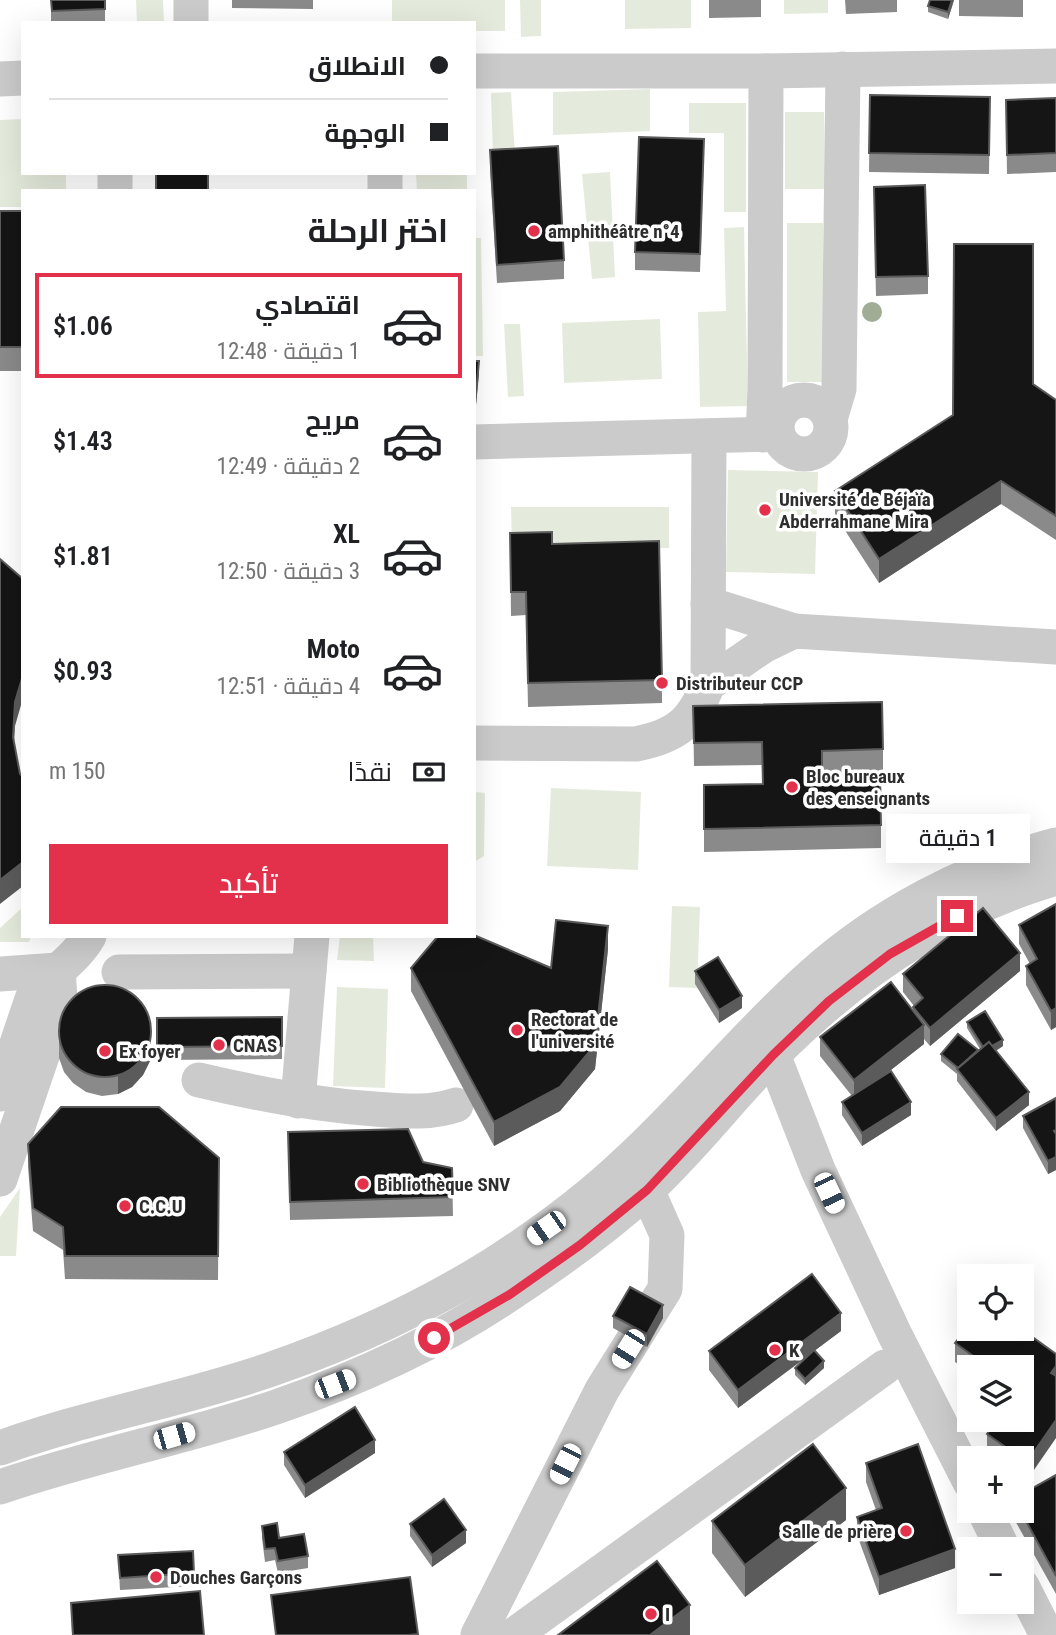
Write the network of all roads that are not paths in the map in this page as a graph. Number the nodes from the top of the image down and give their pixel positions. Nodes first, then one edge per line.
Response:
1 (191, 0) edge
2 (191, 21) edge
3 (1056, 66) edge
4 (843, 69) junction
5 (476, 71) edge
6 (766, 71) junction
7 (21, 78) edge
8 (0, 79) edge
9 (771, 419) junction
10 (709, 436) junction
11 (476, 442) edge
12 (708, 604) junction
13 (794, 631) junction
14 (1056, 647) edge
15 (708, 684) junction
16 (476, 743) edge
17 (1056, 845) edge
18 (1056, 878) edge
19 (87, 938) edge
20 (312, 938) edge
21 (58, 970) junction
22 (309, 971) junction
23 (119, 972) dead end
24 (0, 974) edge
25 (773, 1055) junction
26 (199, 1080) dead end
27 (0, 1094) edge
28 (298, 1101) junction
29 (456, 1105) dead end
30 (627, 1162) junction
31 (0, 1179) edge
32 (647, 1190) junction
33 (885, 1367) dead end
34 (0, 1448) edge
35 (957, 1457) edge
36 (0, 1487) edge
37 (1034, 1610) edge
38 (478, 1635) edge
39 (514, 1635) edge
40 (1047, 1635) edge

1 - 2 street
3 - 4 street
4 - 6 street
4 - 9 street
5 - 6 street
6 - 9 street
7 - 8 street
9 - 10 street
10 - 11 street
10 - 12 street
12 - 13 street
12 - 15 street
13 - 14 street
13 - 15 street
15 - 16 street
17 - 30 street
18 - 25 street
19 - 21 street
20 - 22 street
21 - 24 street
21 - 27 street
21 - 31 street
22 - 23 street
22 - 28 street
25 - 32 street
25 - 35 street
26 - 28 street
28 - 29 street
30 - 32 street
30 - 34 street
32 - 36 street
32 - 38 street
33 - 39 street
37 - 40 street

